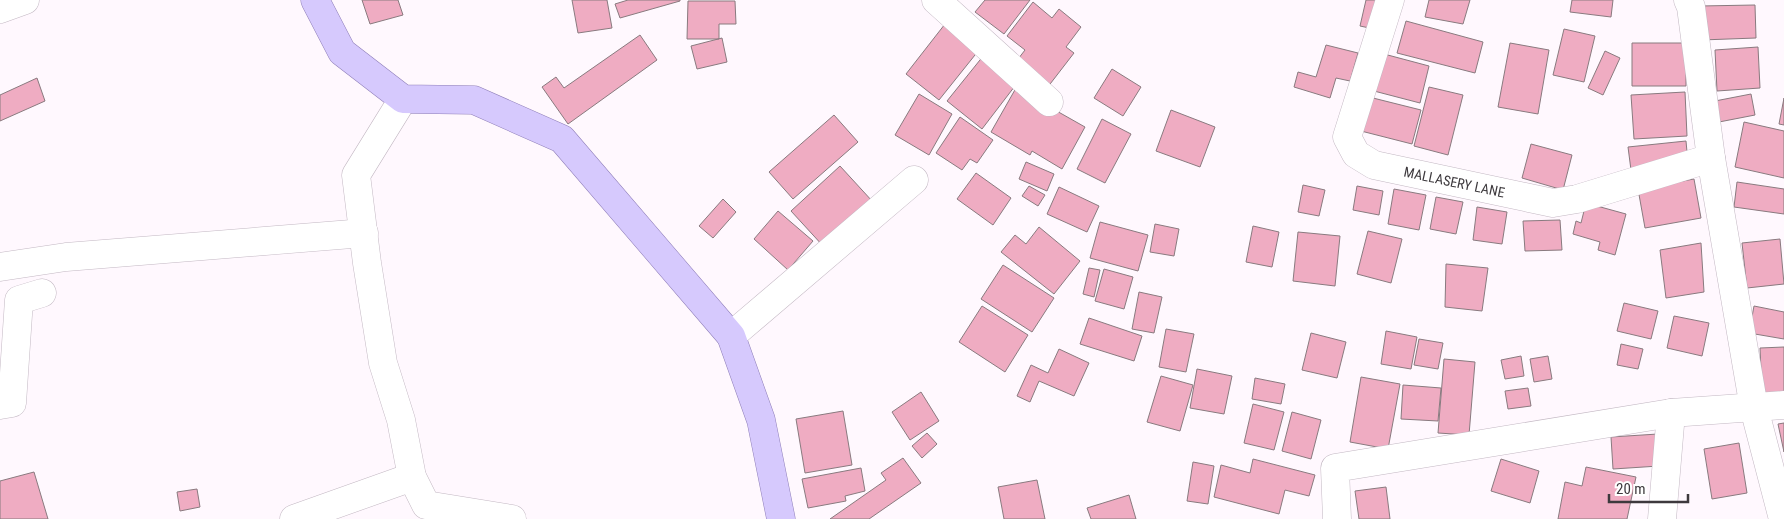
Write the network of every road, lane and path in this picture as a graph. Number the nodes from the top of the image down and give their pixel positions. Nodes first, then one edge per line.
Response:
1 (25, 0) edge
2 (315, 0) edge
3 (936, 0) edge
4 (1390, 0) edge
5 (1688, 0) edge
6 (0, 9) edge
7 (403, 99) junction
8 (1049, 102) dead end
9 (1711, 158) junction
10 (914, 180) dead end
11 (364, 233) junction
12 (0, 267) edge
13 (42, 293) dead end
14 (731, 336) junction
15 (0, 405) edge
16 (1784, 405) edge
17 (1754, 408) junction
18 (1671, 413) junction
19 (412, 477) junction
20 (294, 519) edge
21 (512, 519) edge
22 (781, 519) edge
23 (1337, 519) edge
24 (1662, 519) edge
25 (1782, 519) edge

1 - 6 street
2 - 7 main road
3 - 8 street
4 - 9 street, MALLASERY LANE
5 - 9 street
7 - 11 street
7 - 14 main road
9 - 17 street
10 - 14 street
11 - 12 street
11 - 19 street
13 - 15 street
14 - 22 main road
16 - 17 street
17 - 18 street
17 - 25 street
18 - 23 street
18 - 24 street
19 - 20 street
19 - 21 street

